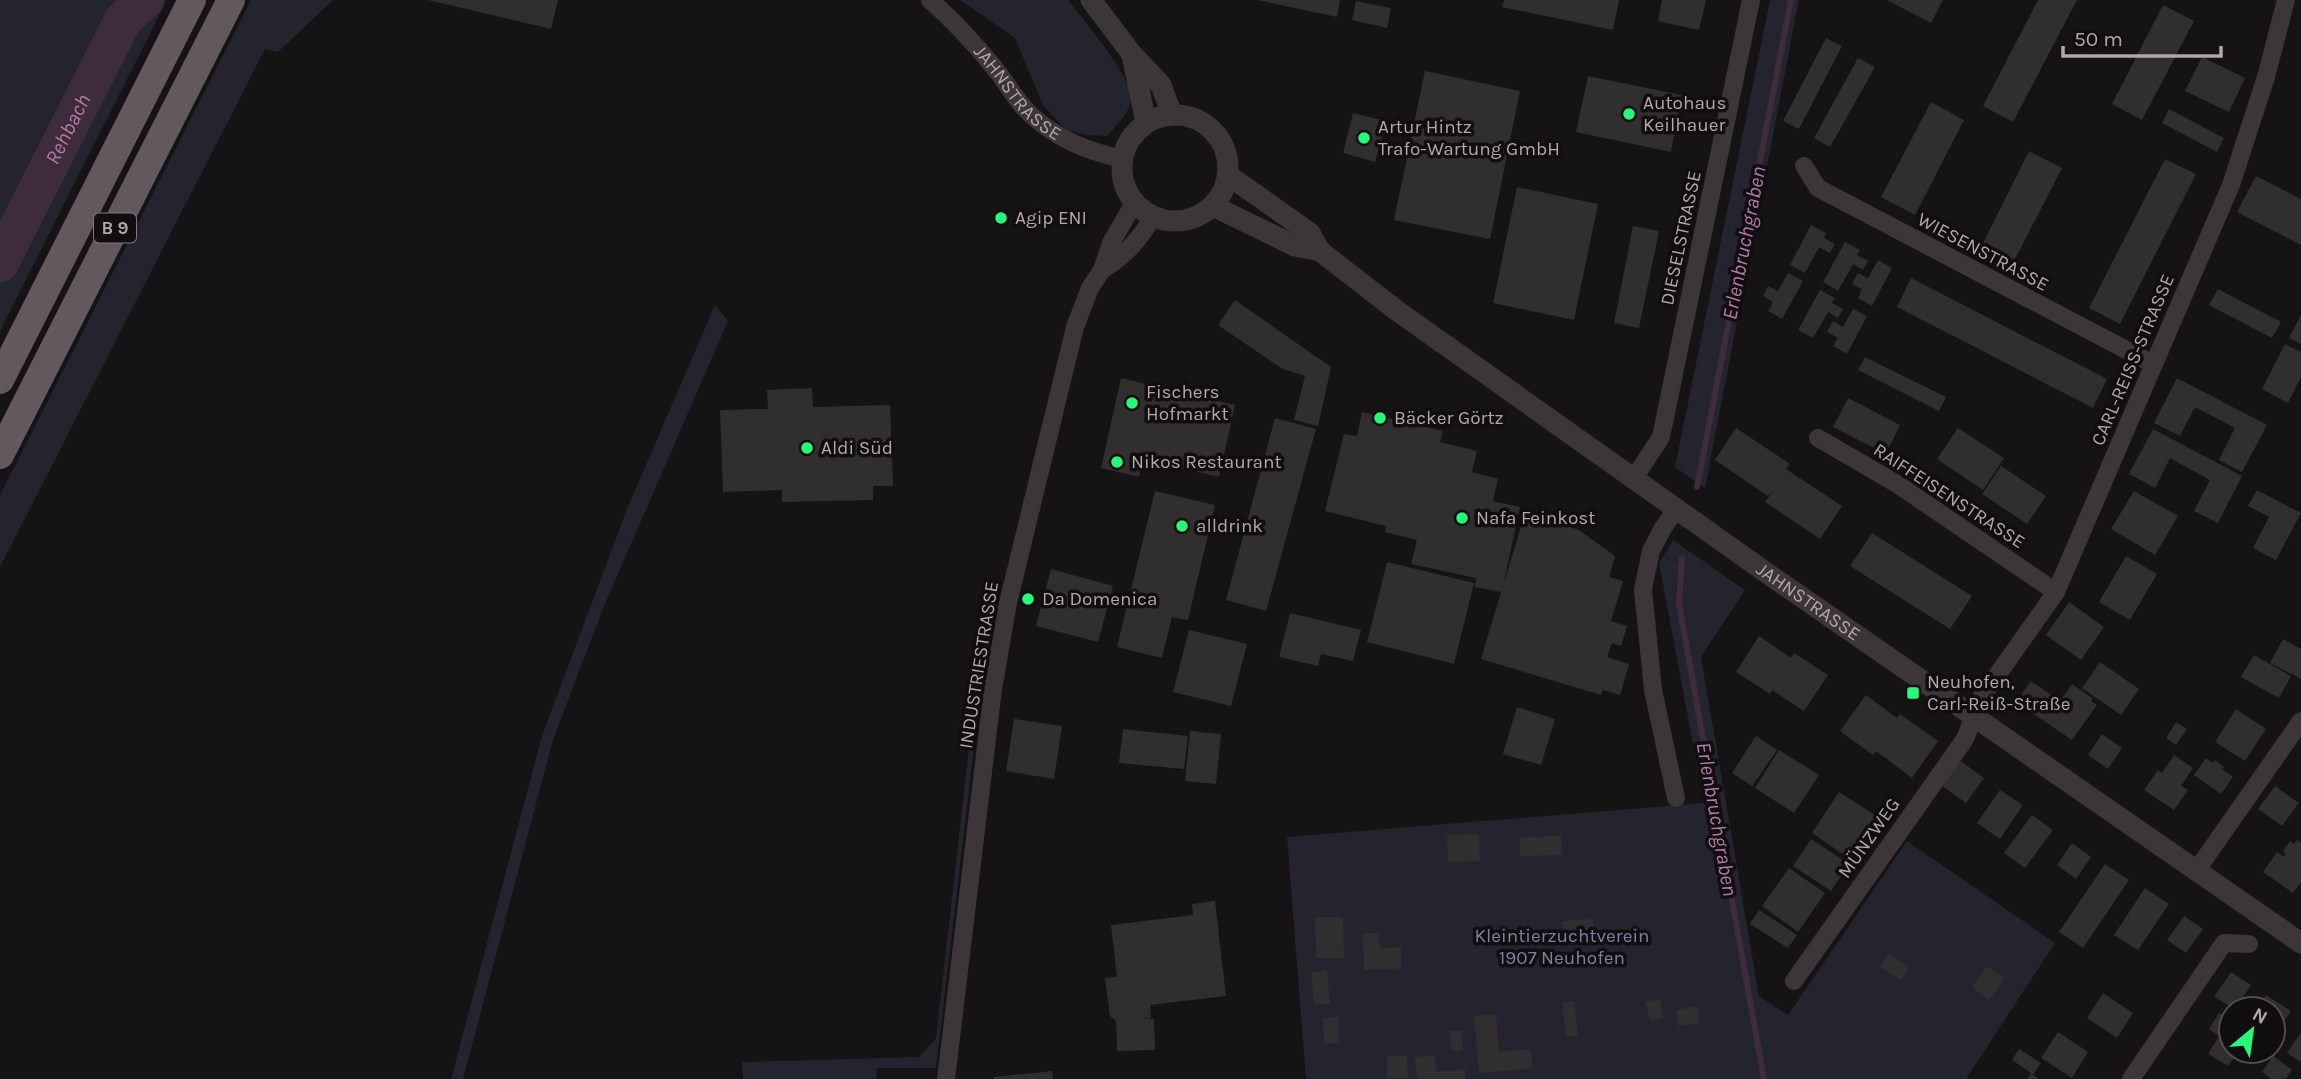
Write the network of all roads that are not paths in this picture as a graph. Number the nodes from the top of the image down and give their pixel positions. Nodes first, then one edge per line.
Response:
1 (230, 0) edge
2 (930, 0) edge
3 (1091, 0) edge
4 (1751, 0) edge
5 (2286, 0) edge
6 (191, 1) edge
7 (1132, 53) junction
8 (1172, 115) junction
9 (1146, 123) junction
10 (1122, 159) junction
11 (1804, 166) dead end
12 (1228, 175) junction
13 (1134, 203) junction
14 (1213, 206) junction
15 (1153, 217) junction
16 (1320, 251) junction
17 (1102, 270) junction
18 (2153, 364) junction
19 (0, 380) edge
20 (1818, 438) dead end
21 (0, 455) edge
22 (1634, 478) junction
23 (1677, 508) junction
24 (2056, 592) junction
25 (1973, 716) junction
26 (2301, 721) edge
27 (1676, 798) dead end
28 (2196, 871) junction
29 (2301, 943) edge
30 (2249, 944) dead end
31 (1794, 981) dead end
32 (946, 1079) edge
33 (2131, 1079) edge

1 - 21 highway, B 9
2 - 10 street, JAHNSTRASSE
3 - 7 street
4 - 22 street, DIESELSTRASSE
5 - 18 street, CARL-REISS-STRASSE
6 - 19 highway, B 9
7 - 8 street
7 - 9 street
8 - 9 street
8 - 12 street
9 - 10 street
10 - 13 street
11 - 18 street, WIESENSTRASSE
12 - 14 street
12 - 16 street, JAHNSTRASSE
13 - 15 street
13 - 17 street, INDUSTRIESTRASSE
14 - 15 street
14 - 16 street, JAHNSTRASSE
15 - 17 street, INDUSTRIESTRASSE
16 - 22 street, JAHNSTRASSE
17 - 32 street, INDUSTRIESTRASSE
18 - 24 street, CARL-REISS-STRASSE
20 - 24 street, RAIFFEISENSTRASSE
22 - 23 street, JAHNSTRASSE
23 - 25 street, JAHNSTRASSE
23 - 27 street
24 - 25 street, CARL-REISS-STRASSE
25 - 28 street, JAHNSTRASSE
25 - 31 street, MÜNZWEG
26 - 28 street
28 - 29 street, JAHNSTRASSE
30 - 33 street

